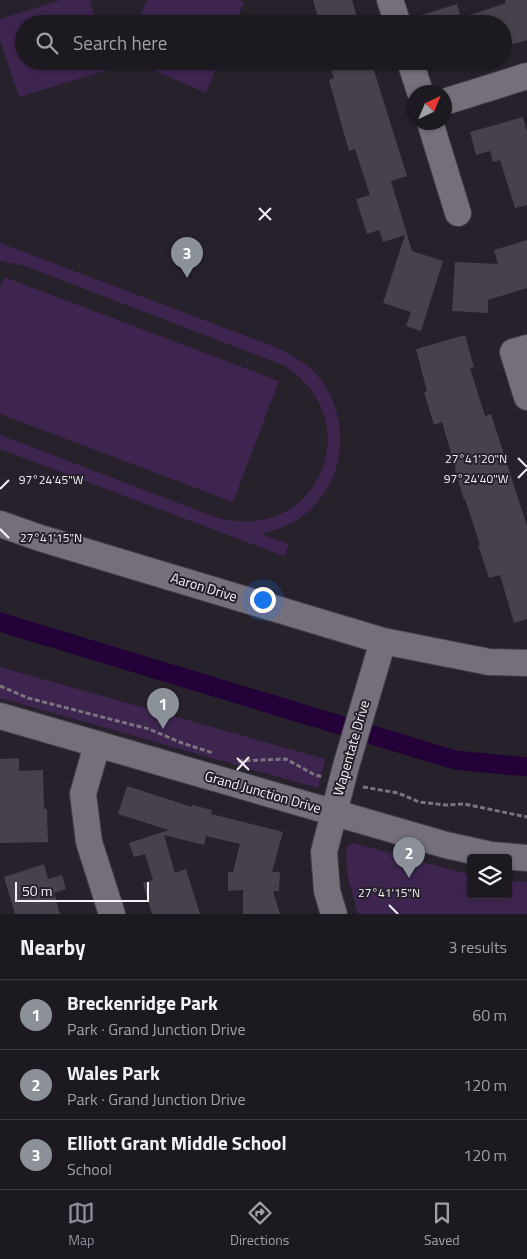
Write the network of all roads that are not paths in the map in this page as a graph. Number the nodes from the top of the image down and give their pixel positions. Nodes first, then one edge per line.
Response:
1 (390, 0) edge
2 (395, 15) edge
3 (413, 70) edge
4 (527, 76) edge
5 (418, 85) edge
6 (452, 99) edge
7 (432, 130) edge
8 (458, 213) dead end
9 (527, 348) edge
10 (527, 397) edge
11 (0, 524) edge
12 (383, 641) junction
13 (527, 663) edge
14 (0, 716) edge
15 (97, 745) junction
16 (333, 812) junction
17 (527, 858) edge
18 (112, 914) edge
19 (334, 914) edge

1 - 2 street
3 - 5 street
4 - 6 street
7 - 8 street
9 - 10 street
11 - 12 street, Aaron Drive
12 - 13 street, Aaron Drive
12 - 16 street, Wapentate Drive
14 - 15 street, Grand Junction Drive
15 - 16 street, Grand Junction Drive
15 - 18 street
16 - 17 street, Grand Junction Drive
16 - 19 street, Wapentate Drive

